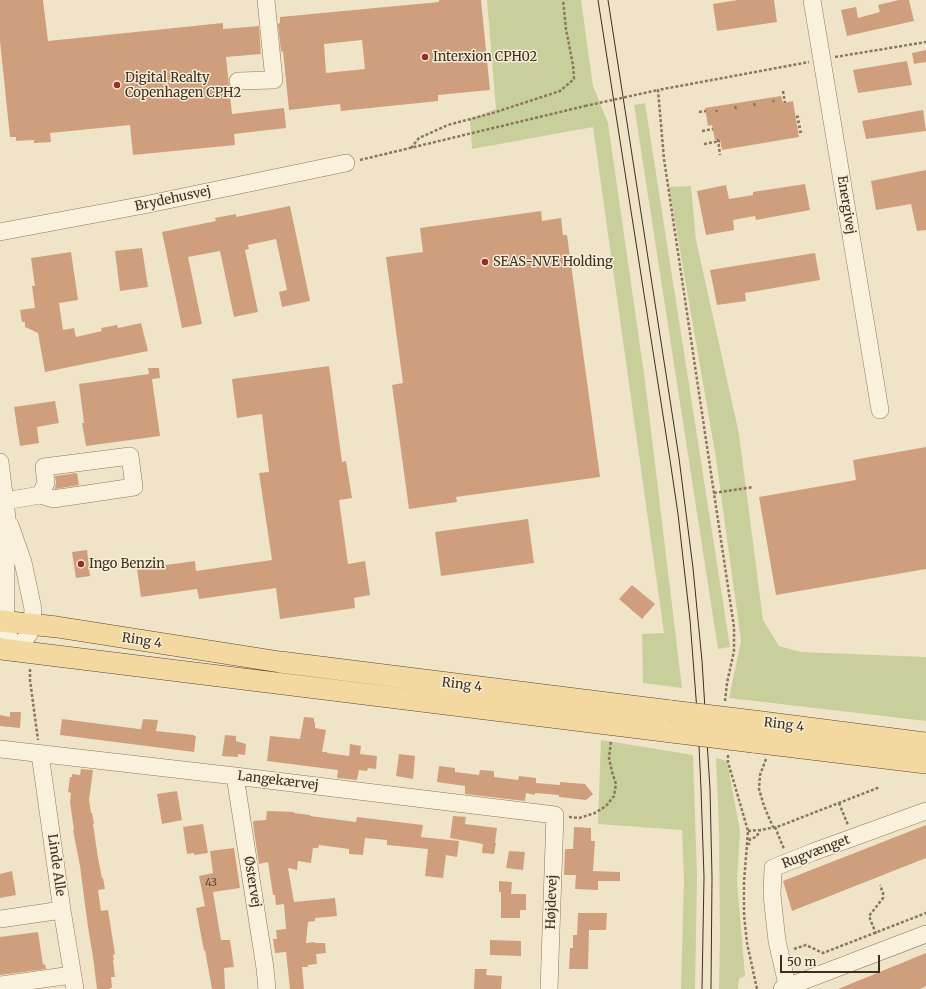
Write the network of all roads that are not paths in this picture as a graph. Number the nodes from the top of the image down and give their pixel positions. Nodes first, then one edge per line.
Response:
1 (266, 0) edge
2 (812, 0) edge
3 (238, 81) dead end
4 (346, 163) road end
5 (0, 232) edge
6 (880, 410) dead end
7 (0, 462) edge
8 (40, 495) junction
9 (6, 509) junction
10 (3, 621) edge
11 (32, 624) junction
12 (15, 653) edge
13 (926, 743) edge
14 (0, 749) edge
15 (40, 754) junction
16 (926, 763) edge
17 (235, 776) junction
18 (926, 811) edge
19 (555, 815) joint
20 (62, 910) junction
21 (0, 919) edge
22 (926, 934) edge
23 (74, 982) edge
24 (0, 985) edge
25 (786, 988) edge
26 (267, 989) edge
27 (549, 989) edge

1 - 3 street
2 - 6 street, Energivej
4 - 5 street, Brydehusvej
7 - 9 street
8 - 8 street
8 - 9 street
9 - 10 street
9 - 11 street
10 - 11 main road, Ring 4
10 - 12 street
11 - 12 street
11 - 13 main road, Ring 4, bridge
12 - 16 main road, Ring 4, bridge
14 - 15 street, Langekærvej
15 - 17 street, Langekærvej
15 - 20 street, Linde Alle
17 - 19 street, Langekærvej
17 - 26 street, Østervej
18 - 25 street, Rugvænget
19 - 27 street, Højdevej
20 - 21 street
20 - 23 street, Linde Alle
22 - 25 street, Rugvænget
23 - 24 street, Linde Alle

